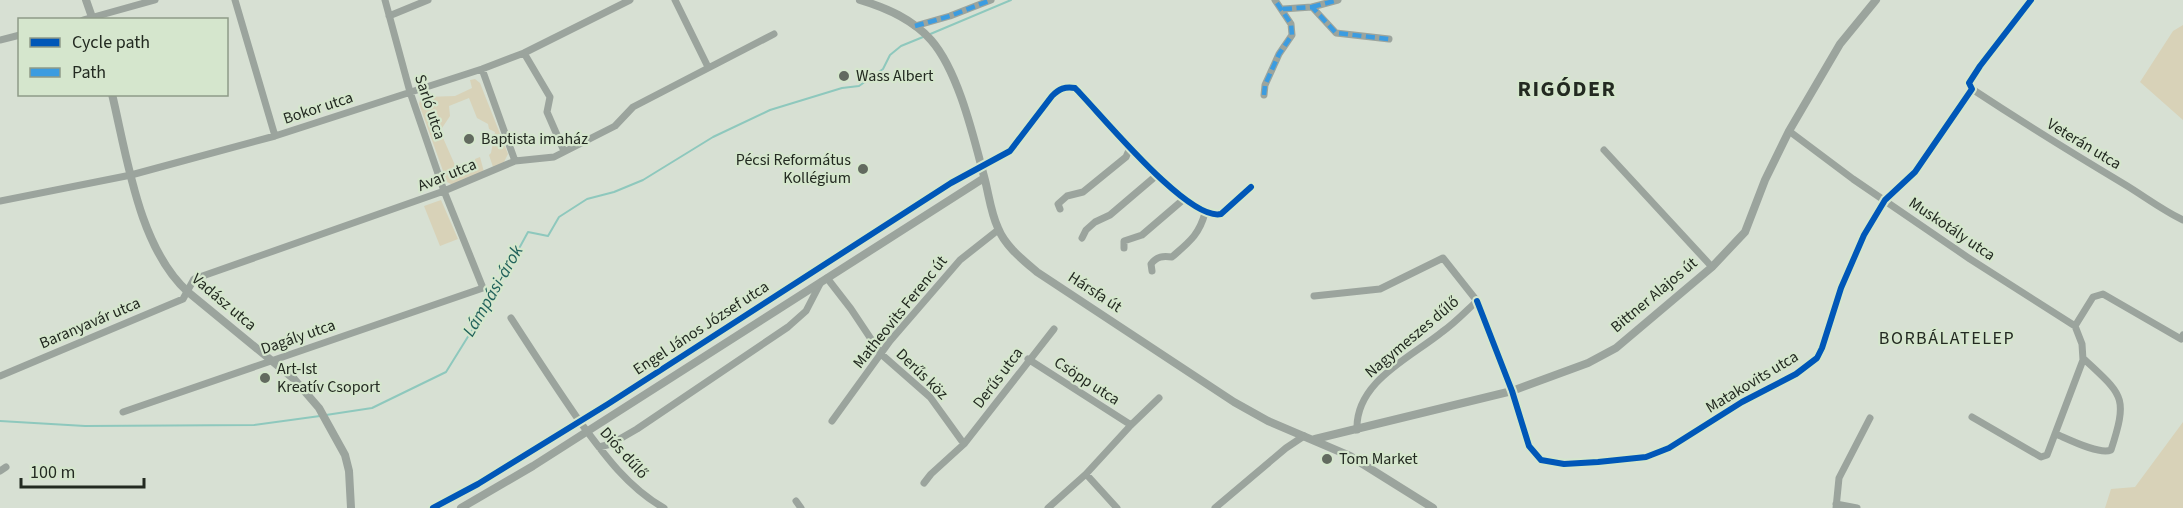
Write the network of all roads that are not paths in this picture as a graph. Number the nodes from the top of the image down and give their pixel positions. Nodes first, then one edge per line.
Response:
1 (86, 0) edge
2 (155, 0) edge
3 (235, 0) edge
4 (385, 0) edge
5 (428, 0) edge
6 (630, 0) edge
7 (675, 0) edge
8 (860, 0) edge
9 (991, 0) edge
10 (1275, 0) edge
11 (1338, 0) edge
12 (1876, 0) edge
13 (2031, 0) edge
14 (1312, 7) junction
15 (1282, 9) junction
16 (389, 16) junction
17 (93, 18) edge
18 (918, 28) junction
19 (774, 34) dead end
20 (18, 36) edge
21 (1389, 39) dead end
22 (0, 40) edge
23 (524, 53) junction
24 (708, 67) junction
25 (482, 69) junction
26 (1972, 89) junction
27 (410, 92) junction
28 (1264, 94) dead end
29 (112, 96) edge
30 (1789, 131) junction
31 (274, 136) junction
32 (1130, 147) junction
33 (1604, 150) dead end
34 (564, 151) junction
35 (515, 161) junction
36 (981, 167) junction
37 (131, 175) junction
38 (1157, 175) junction
39 (984, 177) junction
40 (1251, 187) dead end
41 (444, 191) junction
42 (1184, 199) junction
43 (1885, 200) junction
44 (0, 201) edge
45 (1060, 209) dead end
46 (1205, 213) junction
47 (2183, 219) edge
48 (998, 230) junction
49 (1082, 238) dead end
50 (1124, 249) dead end
51 (1712, 267) junction
52 (1152, 271) dead end
53 (824, 280) junction
54 (483, 288) joint
55 (188, 292) junction
56 (1314, 296) dead end
57 (1477, 301) junction
58 (511, 318) dead end
59 (2075, 326) junction
60 (1053, 329) dead end
61 (2182, 337) edge
62 (881, 354) junction
63 (2083, 358) junction
64 (1028, 359) junction
65 (271, 361) junction
66 (0, 376) edge
67 (1512, 391) junction
68 (1159, 398) dead end
69 (123, 412) dead end
70 (1972, 417) dead end
71 (1869, 418) dead end
72 (580, 421) junction
73 (832, 421) dead end
74 (1131, 425) junction
75 (1357, 430) junction
76 (587, 431) junction
77 (2056, 434) junction
78 (1304, 436) junction
79 (1315, 439) junction
80 (964, 444) junction
81 (599, 447) junction
82 (1086, 474) junction
83 (924, 483) dead end
84 (796, 501) dead end
85 (1836, 506) edge
86 (351, 508) edge
87 (434, 508) edge
88 (461, 508) edge
89 (664, 508) edge
90 (801, 508) edge
91 (1048, 508) edge
92 (1117, 508) edge
93 (1215, 508) edge
94 (1433, 508) edge
95 (1857, 508) edge

1 - 17 street
2 - 17 street
3 - 31 street
4 - 16 street, Sarló utca
5 - 16 street
6 - 23 street, Bokor utca
7 - 24 street
8 - 18 street, Hársfa út
9 - 18 street
10 - 15 street
11 - 14 street
12 - 30 street, Bittner Alajos út
13 - 26 street, Matakovits utca
14 - 15 street
14 - 21 street
15 - 28 street
16 - 27 street, Sarló utca
18 - 36 street, Hársfa út
19 - 24 street, Avar utca
20 - 22 street
23 - 25 street, Bokor utca
23 - 34 street
24 - 34 street, Avar utca
25 - 27 street, Bokor utca
25 - 35 street
26 - 43 street, Matakovits utca
26 - 47 street, Veterán utca
27 - 31 street, Bokor utca
27 - 41 street, Sarló utca
29 - 37 street, Vadász utca
30 - 43 street, Muskotály utca
30 - 51 street, Bittner Alajos út
31 - 37 street, Bokor utca
32 - 36 street
32 - 38 street
32 - 45 street
33 - 51 street
34 - 35 street, Avar utca
35 - 41 street, Avar utca
36 - 39 street, Hársfa út
36 - 72 street, Engel János József utca
37 - 44 street, Bokor utca
37 - 55 street, Vadász utca
38 - 42 street
38 - 49 street
39 - 48 street, Hársfa út
39 - 53 street, Engel János József utca
40 - 46 street
41 - 54 street, Sarló utca
41 - 55 street, Avar utca
42 - 46 street
42 - 50 street
43 - 59 street, Muskotály utca
43 - 67 street, Matakovits utca
46 - 52 street
48 - 62 street, Matheovits Ferenc út
48 - 78 street, Hársfa út
51 - 67 street, Bittner Alajos út
53 - 62 street, Derűs köz
53 - 76 street, Engel János József utca
53 - 81 street
54 - 65 street, Dagály utca
55 - 65 street, Vadász utca
55 - 66 street, Baranyavár utca
56 - 57 street, Nagymeszes dűlő
57 - 67 street, Nagymeszes dűlő
57 - 75 street, Nagymeszes dűlő
58 - 72 street, Diós dűlő
59 - 61 street
59 - 63 street
60 - 64 street, Derűs utca
62 - 73 street, Matheovits Ferenc út
62 - 80 street, Derűs köz
63 - 77 street
63 - 77 street
64 - 74 street, Csöpp utca
64 - 80 street, Derűs utca
65 - 69 street, Dagály utca
65 - 86 street, Vadász utca
67 - 75 street, Bittner Alajos út
68 - 74 street
70 - 77 street
71 - 85 street
72 - 76 street, Diós dűlő
72 - 87 street, Engel János József utca
74 - 82 street
75 - 79 street, Bittner Alajos út
76 - 81 street, Diós dűlő
76 - 88 street, Engel János József utca
78 - 79 street, Hársfa út
78 - 93 street
79 - 94 street, Hársfa út
80 - 83 street, Derűs utca
81 - 89 street, Diós dűlő
82 - 91 street
82 - 92 street
84 - 90 street
85 - 95 street

